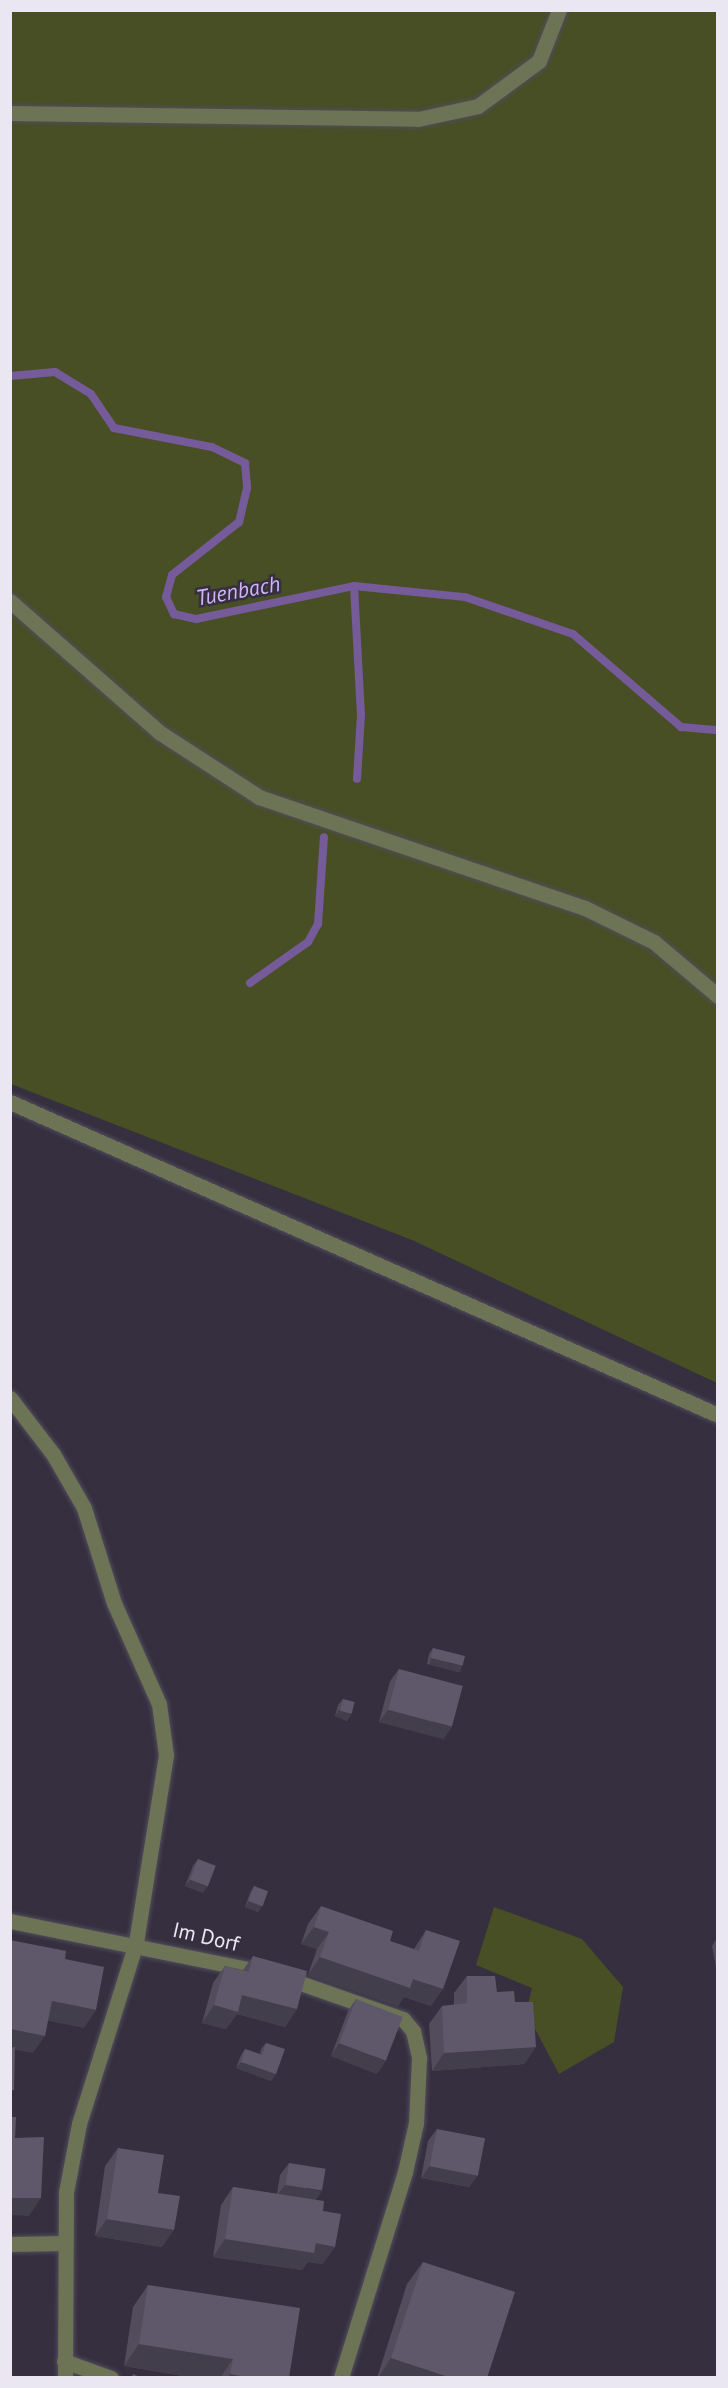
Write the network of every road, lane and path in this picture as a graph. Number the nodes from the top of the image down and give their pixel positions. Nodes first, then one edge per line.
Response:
1 (559, 10) edge
2 (10, 113) edge
3 (10, 601) edge
4 (717, 996) edge
5 (10, 1102) edge
6 (10, 1398) edge
7 (717, 1415) edge
8 (10, 1922) edge
9 (136, 1943) junction
10 (64, 2243) junction
11 (10, 2244) edge
12 (64, 2361) junction
13 (65, 2378) edge
14 (111, 2378) edge
15 (341, 2378) edge

1 - 2 street
3 - 4 street
5 - 7 street
6 - 9 street
8 - 9 street, Im Dorf
9 - 10 street
9 - 15 street, Im Dorf
10 - 11 street
10 - 12 street
12 - 13 street
12 - 14 street

